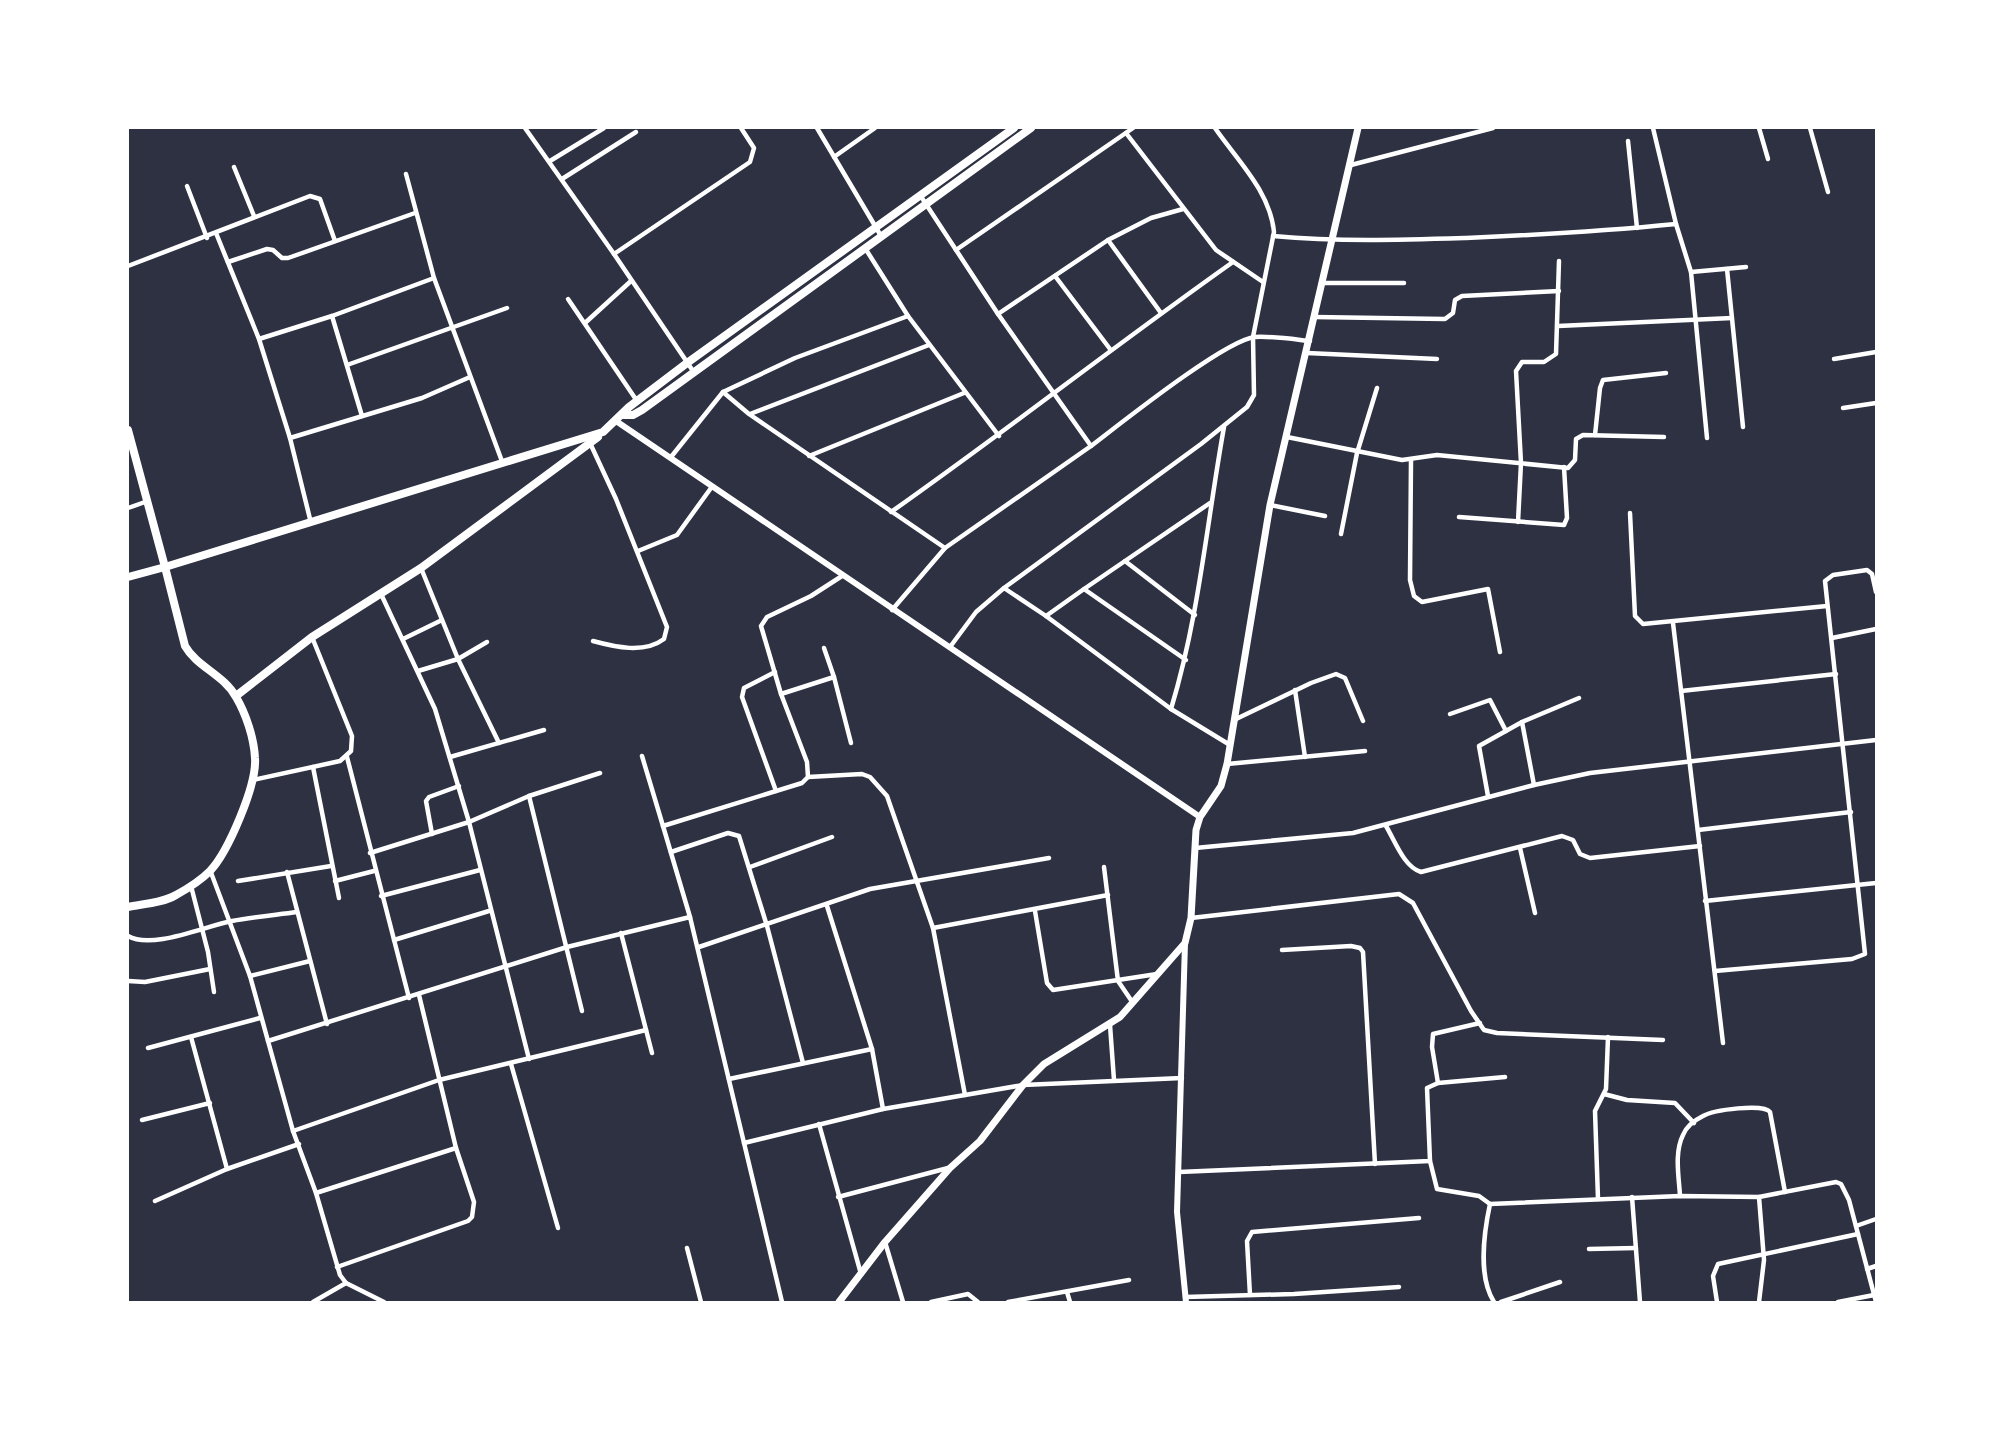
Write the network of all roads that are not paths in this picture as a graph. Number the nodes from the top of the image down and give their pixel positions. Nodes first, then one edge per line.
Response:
1 (525, 128) edge
2 (604, 128) edge
3 (741, 128) edge
4 (817, 128) edge
5 (875, 128) edge
6 (1014, 128) edge
7 (1030, 128) edge
8 (1133, 128) edge
9 (1215, 128) edge
10 (1358, 128) edge
11 (1493, 128) edge
12 (1653, 128) edge
13 (1759, 128) edge
14 (1810, 128) edge
15 (636, 132) dead end
16 (1126, 133) junction
17 (1628, 141) dead end
18 (834, 157) junction
19 (1768, 159) dead end
20 (550, 161) junction
21 (1351, 165) junction
22 (234, 167) dead end
23 (406, 174) dead end
24 (562, 178) junction
25 (187, 186) dead end
26 (1827, 192) dead end
27 (920, 195) junction
28 (926, 204) junction
29 (1183, 209) junction
30 (415, 213) junction
31 (254, 216) junction
32 (1676, 224) junction
33 (876, 226) junction
34 (1637, 228) junction
35 (216, 233) junction
36 (881, 236) junction
37 (1273, 236) junction
38 (207, 238) junction
39 (1108, 240) junction
40 (335, 241) junction
41 (1330, 241) junction
42 (865, 247) junction
43 (956, 250) junction
44 (614, 254) junction
45 (1559, 261) dead end
46 (228, 262) junction
47 (1233, 262) junction
48 (128, 266) edge
49 (1746, 267) dead end
50 (1727, 269) junction
51 (1691, 272) junction
52 (1055, 276) junction
53 (434, 278) junction
54 (631, 281) junction
55 (1263, 282) junction
56 (1321, 283) junction
57 (1404, 283) dead end
58 (1559, 291) junction
59 (568, 299) dead end
60 (507, 308) dead end
61 (1161, 313) junction
62 (998, 314) junction
63 (333, 316) junction
64 (908, 316) junction
65 (1314, 317) junction
66 (1732, 318) junction
67 (1696, 320) junction
68 (585, 323) junction
69 (1558, 327) junction
70 (450, 328) junction
71 (1253, 337) junction
72 (259, 339) junction
73 (1310, 341) junction
74 (929, 345) junction
75 (1110, 350) junction
76 (1876, 352) edge
77 (1307, 353) junction
78 (1437, 359) dead end
79 (1834, 359) dead end
80 (687, 363) junction
81 (347, 365) junction
82 (693, 371) junction
83 (1666, 372) dead end
84 (470, 377) junction
85 (1377, 388) dead end
86 (1055, 391) junction
87 (723, 392) junction
88 (964, 393) junction
89 (637, 401) junction
90 (1876, 403) edge
91 (1843, 408) dead end
92 (749, 414) junction
93 (624, 415) junction
94 (362, 416) junction
95 (616, 421) junction
96 (1224, 426) junction
97 (1743, 427) dead end
98 (128, 430) edge
99 (603, 432) junction
100 (1595, 435) junction
101 (999, 436) junction
102 (1287, 437) junction
103 (1664, 437) dead end
104 (290, 438) junction
105 (1707, 438) dead end
106 (590, 442) junction
107 (1091, 446) junction
108 (1357, 453) junction
109 (809, 456) junction
110 (671, 457) junction
111 (1411, 460) junction
112 (1521, 463) junction
113 (503, 464) junction
114 (1564, 467) junction
115 (711, 488) junction
116 (145, 502) junction
117 (1210, 503) junction
118 (1270, 504) junction
119 (128, 508) edge
120 (891, 513) junction
121 (1630, 513) dead end
122 (1325, 516) dead end
123 (1459, 517) dead end
124 (1518, 522) junction
125 (310, 523) junction
126 (1341, 534) dead end
127 (945, 548) junction
128 (638, 551) junction
129 (1125, 561) junction
130 (165, 567) junction
131 (421, 568) junction
132 (842, 576) junction
133 (128, 577) edge
134 (1004, 588) junction
135 (1084, 589) junction
136 (1876, 592) edge
137 (381, 594) junction
138 (1827, 606) junction
139 (892, 610) junction
140 (1195, 615) junction
141 (1046, 616) junction
142 (442, 620) junction
143 (1673, 623) junction
144 (1876, 629) edge
145 (312, 637) junction
146 (1832, 638) junction
147 (403, 639) junction
148 (593, 641) dead end
149 (487, 642) dead end
150 (950, 647) junction
151 (824, 648) dead end
152 (1500, 652) dead end
153 (458, 658) junction
154 (1186, 660) junction
155 (418, 670) junction
156 (775, 672) junction
157 (1836, 674) junction
158 (834, 677) junction
159 (1295, 690) junction
160 (1682, 691) junction
161 (781, 694) junction
162 (236, 696) junction
163 (1579, 698) dead end
164 (1171, 709) junction
165 (1450, 714) dead end
166 (1234, 720) junction
167 (1363, 721) dead end
168 (1522, 722) junction
169 (544, 730) dead end
170 (1506, 731) junction
171 (1876, 740) edge
172 (499, 743) junction
173 (851, 743) dead end
174 (1230, 745) junction
175 (1843, 745) junction
176 (1365, 751) dead end
177 (642, 756) dead end
178 (347, 757) junction
179 (450, 757) junction
180 (1305, 757) junction
181 (1689, 760) junction
182 (1227, 764) junction
183 (313, 767) junction
184 (600, 773) dead end
185 (808, 777) junction
186 (253, 780) junction
187 (1534, 785) junction
188 (459, 786) junction
189 (776, 790) junction
190 (529, 796) junction
191 (1488, 796) junction
192 (1851, 812) junction
193 (1200, 817) junction
194 (469, 822) junction
195 (663, 826) junction
196 (1386, 826) junction
197 (1698, 830) junction
198 (432, 834) junction
199 (832, 837) dead end
200 (1700, 846) junction
201 (1195, 848) junction
202 (1520, 848) junction
203 (671, 852) junction
204 (370, 853) junction
205 (1049, 858) dead end
206 (331, 866) junction
207 (750, 867) junction
208 (1104, 867) dead end
209 (210, 870) junction
210 (480, 870) junction
211 (374, 871) junction
212 (288, 872) junction
213 (918, 880) junction
214 (238, 881) dead end
215 (335, 881) junction
216 (1876, 883) edge
217 (191, 885) junction
218 (1859, 885) junction
219 (1108, 895) junction
220 (381, 896) junction
221 (339, 898) dead end
222 (1705, 901) junction
223 (827, 906) junction
224 (128, 907) edge
225 (489, 911) junction
226 (1035, 911) junction
227 (297, 912) junction
228 (1535, 913) dead end
229 (690, 917) junction
230 (1191, 918) junction
231 (230, 922) junction
232 (767, 926) junction
233 (933, 928) junction
234 (202, 930) junction
235 (621, 933) junction
236 (128, 936) edge
237 (394, 940) junction
238 (1185, 943) junction
239 (567, 947) junction
240 (699, 947) junction
241 (1282, 950) dead end
242 (310, 961) junction
243 (505, 968) junction
244 (210, 969) junction
245 (1714, 972) junction
246 (1157, 975) junction
247 (250, 976) junction
248 (128, 981) edge
249 (1118, 981) junction
250 (214, 992) dead end
251 (419, 994) junction
252 (409, 998) junction
253 (1133, 1003) junction
254 (582, 1011) dead end
255 (260, 1018) junction
256 (1480, 1023) junction
257 (327, 1024) junction
258 (1110, 1025) junction
259 (646, 1030) junction
260 (191, 1037) junction
261 (1608, 1037) junction
262 (1663, 1040) dead end
263 (268, 1041) junction
264 (1723, 1043) dead end
265 (148, 1048) dead end
266 (872, 1049) junction
267 (652, 1053) dead end
268 (529, 1059) junction
269 (803, 1063) junction
270 (511, 1064) junction
271 (1505, 1077) dead end
272 (729, 1078) junction
273 (1182, 1078) junction
274 (439, 1080) junction
275 (1114, 1080) junction
276 (1438, 1083) junction
277 (1023, 1085) junction
278 (1604, 1094) junction
279 (965, 1095) junction
280 (210, 1103) junction
281 (883, 1109) junction
282 (142, 1120) dead end
283 (1694, 1123) junction
284 (819, 1124) junction
285 (293, 1131) junction
286 (744, 1143) junction
287 (298, 1144) junction
288 (456, 1148) junction
289 (1430, 1161) junction
290 (1375, 1164) junction
291 (950, 1168) junction
292 (227, 1169) junction
293 (1179, 1172) junction
294 (1785, 1192) junction
295 (316, 1193) junction
296 (1680, 1196) junction
297 (838, 1197) junction
298 (1632, 1197) junction
299 (1759, 1197) junction
300 (1598, 1200) junction
301 (155, 1201) dead end
302 (1490, 1204) junction
303 (1419, 1218) dead end
304 (1876, 1219) edge
305 (1856, 1226) junction
306 (558, 1228) dead end
307 (1858, 1234) junction
308 (885, 1242) junction
309 (687, 1248) dead end
310 (1636, 1248) junction
311 (1589, 1249) dead end
312 (1764, 1254) junction
313 (1876, 1266) edge
314 (337, 1267) junction
315 (1867, 1269) junction
316 (861, 1274) junction
317 (1129, 1280) dead end
318 (1560, 1282) dead end
319 (346, 1283) junction
320 (1399, 1287) dead end
321 (1067, 1292) junction
322 (1250, 1294) junction
323 (1294, 1294) junction
324 (1874, 1295) junction
325 (1185, 1300) edge
326 (313, 1302) edge
327 (384, 1302) edge
328 (701, 1302) edge
329 (782, 1302) edge
330 (839, 1302) edge
331 (903, 1302) edge
332 (931, 1302) edge
333 (978, 1302) edge
334 (1008, 1302) edge
335 (1070, 1302) edge
336 (1296, 1302) edge
337 (1494, 1302) edge
338 (1501, 1302) edge
339 (1640, 1302) edge
340 (1717, 1302) edge
341 (1759, 1302) edge
342 (1838, 1302) edge
343 (1876, 1302) edge

1 - 20 street
2 - 20 street
3 - 44 street
4 - 18 street
5 - 18 street
6 - 27 main road
7 - 28 main road
8 - 16 street
9 - 37 street
10 - 21 main road
11 - 21 street
12 - 32 street
13 - 19 street
14 - 26 street
15 - 24 street
16 - 29 street
16 - 43 street
17 - 34 street
18 - 33 street
20 - 24 street
21 - 41 main road
22 - 31 street
23 - 30 street
24 - 44 street
25 - 38 street
27 - 28 street
27 - 33 main road
28 - 36 main road
28 - 43 street
29 - 39 street
29 - 47 street
30 - 40 street
30 - 53 street
31 - 35 street
31 - 40 street
32 - 34 street
32 - 51 street
33 - 36 street
33 - 80 main road
34 - 41 street
35 - 38 street
35 - 46 street
36 - 42 main road
37 - 41 street
37 - 55 street
38 - 48 street
39 - 52 street
39 - 61 street
40 - 46 street
41 - 56 main road
42 - 64 street
42 - 82 main road
43 - 62 street
44 - 54 street
45 - 58 street
46 - 72 street
47 - 55 street
47 - 61 street
49 - 50 street
50 - 51 street
50 - 66 street
51 - 67 street
52 - 62 street
52 - 75 street
53 - 63 street
53 - 70 street
54 - 68 street
54 - 80 street
55 - 71 street
56 - 57 street
56 - 65 main road
58 - 65 street
58 - 69 street
59 - 68 street
60 - 70 street
61 - 75 street
62 - 86 street
63 - 72 street
63 - 81 street
64 - 74 street
64 - 87 street
65 - 73 main road
66 - 67 street
66 - 97 street
67 - 69 street
67 - 105 street
68 - 89 street
69 - 112 street
70 - 81 street
70 - 84 street
71 - 73 street
71 - 96 street
71 - 107 street
72 - 104 street
73 - 77 main road
74 - 88 street
74 - 92 street
75 - 86 street
76 - 79 street
77 - 78 street
77 - 102 main road
80 - 82 street
80 - 89 main road
81 - 94 street
82 - 93 main road
83 - 100 street
84 - 94 street
84 - 113 street
85 - 108 street
86 - 101 street
86 - 107 street
87 - 92 street
87 - 110 street
88 - 101 street
88 - 109 street
89 - 93 main road
90 - 91 street
92 - 109 street
93 - 95 main road
94 - 104 street
95 - 99 main road
95 - 110 street
96 - 117 street
96 - 134 street
98 - 116 main road
99 - 106 main road
99 - 113 main road
100 - 103 street
100 - 114 street
101 - 120 street
102 - 108 street
102 - 118 main road
104 - 125 street
106 - 128 street
106 - 131 main road
107 - 127 street
108 - 111 street
108 - 126 street
109 - 120 street
110 - 115 street
111 - 112 street
111 - 152 street
112 - 114 street
112 - 124 street
113 - 125 main road
114 - 124 street
115 - 128 street
115 - 132 street
116 - 119 street
116 - 130 main road
117 - 129 street
117 - 140 street
118 - 122 street
118 - 166 main road
120 - 127 street
121 - 143 street
123 - 124 street
125 - 130 main road
127 - 139 street
128 - 148 street
129 - 135 street
129 - 140 street
130 - 133 main road
130 - 162 main road
131 - 137 main road
131 - 142 street
132 - 139 street
132 - 156 street
134 - 141 street
134 - 150 street
135 - 141 street
135 - 154 street
136 - 138 street
137 - 145 main road
137 - 147 street
138 - 143 street
138 - 146 street
139 - 150 street
140 - 154 street
141 - 164 street
142 - 147 street
142 - 153 street
143 - 160 street
144 - 146 street
145 - 162 main road
145 - 178 street
146 - 157 street
147 - 155 street
149 - 153 street
150 - 193 street
151 - 158 street
153 - 155 street
153 - 172 street
154 - 164 street
155 - 179 street
156 - 161 street
156 - 189 street
157 - 160 street
157 - 175 street
158 - 161 street
158 - 173 street
159 - 166 street
159 - 167 street
159 - 180 street
160 - 181 street
161 - 185 street
162 - 186 main road
163 - 168 street
164 - 174 street
165 - 170 street
166 - 174 main road
168 - 170 street
168 - 187 street
169 - 172 street
170 - 191 street
171 - 175 street
172 - 179 street
174 - 182 main road
175 - 181 street
175 - 192 street
176 - 180 street
177 - 195 street
178 - 183 street
178 - 204 street
179 - 188 street
180 - 182 street
181 - 187 street
181 - 197 street
182 - 193 main road
183 - 186 street
183 - 206 street
184 - 190 street
185 - 189 street
185 - 213 street
186 - 209 main road
187 - 191 street
188 - 194 street
188 - 198 street
189 - 195 street
190 - 194 street
190 - 239 street
191 - 196 street
192 - 197 street
192 - 218 street
193 - 201 main road
194 - 198 street
194 - 210 street
195 - 203 street
196 - 201 street
196 - 202 street
197 - 200 street
198 - 204 street
199 - 207 street
200 - 202 street
200 - 222 street
201 - 230 main road
202 - 228 street
203 - 207 street
203 - 229 street
204 - 211 street
205 - 213 street
206 - 212 street
206 - 215 street
207 - 232 street
208 - 219 street
209 - 217 main road
209 - 231 street
210 - 220 street
210 - 225 street
211 - 215 street
211 - 220 street
212 - 214 street
212 - 227 street
213 - 223 street
213 - 233 street
215 - 221 street
216 - 218 street
217 - 224 main road
217 - 234 street
218 - 222 street
218 - 245 street
219 - 226 street
219 - 249 street
220 - 237 street
222 - 245 street
223 - 232 street
223 - 266 street
225 - 237 street
225 - 243 street
226 - 233 street
226 - 249 street
227 - 231 street
227 - 242 street
229 - 235 street
229 - 240 street
230 - 238 main road
230 - 256 street
231 - 234 street
231 - 247 street
232 - 240 street
232 - 269 street
233 - 279 street
234 - 236 street
234 - 244 street
235 - 239 street
235 - 259 street
237 - 252 street
238 - 246 main road
238 - 273 street
239 - 243 street
239 - 254 street
240 - 272 street
241 - 290 street
242 - 247 street
242 - 257 street
243 - 251 street
243 - 268 street
244 - 248 street
244 - 250 street
245 - 264 street
246 - 249 street
246 - 253 main road
247 - 255 street
249 - 253 street
251 - 252 street
251 - 274 street
252 - 257 street
253 - 258 main road
255 - 260 street
255 - 263 street
256 - 261 street
256 - 276 street
257 - 263 street
258 - 275 street
258 - 277 main road
259 - 267 street
259 - 268 street
260 - 265 street
260 - 280 street
261 - 262 street
261 - 278 street
263 - 285 street
266 - 269 street
266 - 281 street
268 - 270 street
269 - 272 street
270 - 274 street
270 - 306 street
271 - 276 street
272 - 286 street
273 - 275 street
273 - 293 street
274 - 285 street
274 - 288 street
275 - 277 street
276 - 289 street
277 - 279 street
277 - 291 main road
278 - 283 street
278 - 300 street
279 - 281 street
280 - 282 street
280 - 292 street
281 - 284 street
283 - 294 street
283 - 296 street
284 - 286 street
284 - 297 street
285 - 287 street
286 - 329 street
287 - 292 street
287 - 295 street
288 - 295 street
288 - 314 street
289 - 290 street
289 - 302 street
290 - 293 street
291 - 297 street
291 - 308 main road
292 - 301 street
293 - 325 street
294 - 299 street
294 - 305 street
295 - 314 street
296 - 298 street
296 - 299 street
297 - 316 street
298 - 300 street
298 - 310 street
299 - 312 street
300 - 302 street
302 - 337 street
303 - 322 street
304 - 305 street
305 - 307 street
307 - 312 street
307 - 315 street
308 - 316 main road
308 - 331 street
309 - 328 street
310 - 311 street
310 - 339 street
312 - 340 street
312 - 341 street
313 - 315 street
314 - 319 street
315 - 324 street
316 - 330 main road
317 - 321 street
318 - 338 street
319 - 326 street
319 - 327 street
320 - 323 street
321 - 334 street
321 - 335 street
322 - 323 street
322 - 325 street
323 - 336 street
324 - 342 street
324 - 343 street
332 - 333 street

